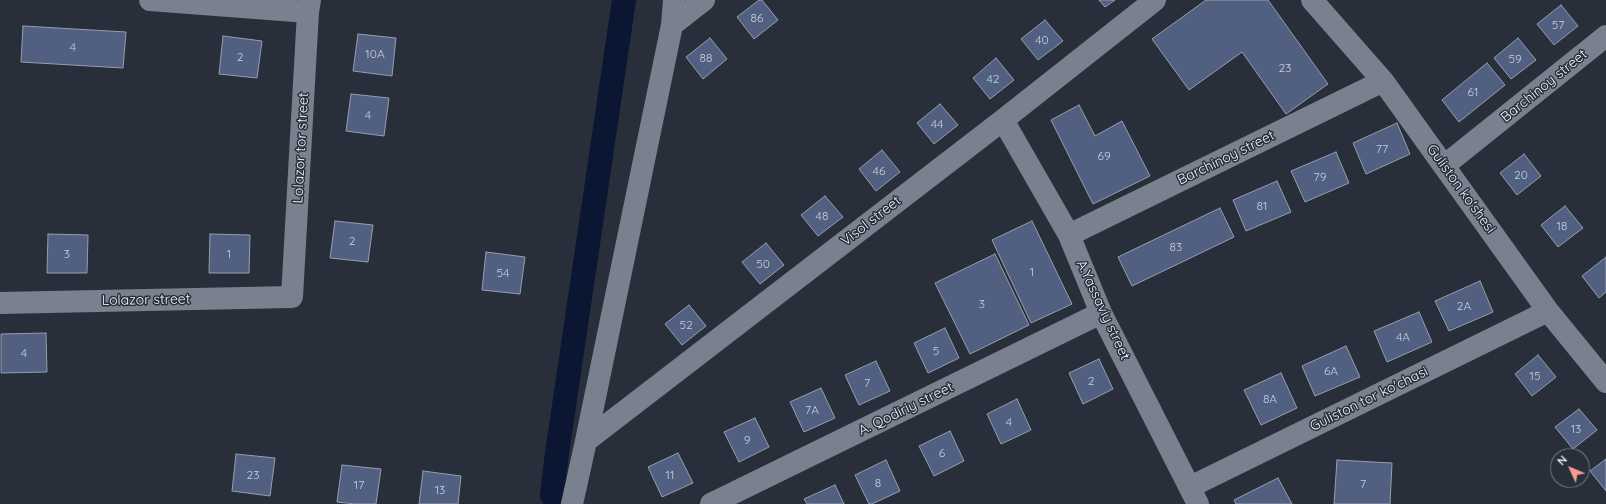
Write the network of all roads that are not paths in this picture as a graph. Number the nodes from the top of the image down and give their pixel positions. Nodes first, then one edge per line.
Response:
1 (150, 0) edge
2 (674, 0) edge
3 (704, 0) edge
4 (1155, 0) edge
5 (1312, 0) edge
6 (309, 6) edge
7 (672, 25) junction
8 (1606, 36) edge
9 (1383, 81) junction
10 (1003, 120) junction
11 (1445, 165) junction
12 (1069, 235) junction
13 (292, 297) joint
14 (0, 303) edge
15 (1548, 311) junction
16 (1102, 314) junction
17 (1606, 382) edge
18 (586, 441) junction
19 (1194, 495) edge
20 (572, 504) edge
21 (711, 504) edge

1 - 6 street
2 - 7 street
3 - 7 street
4 - 10 street, Visol street
5 - 9 street, Guliston ko'shesi
6 - 13 street, Lolazor tor street
7 - 18 street
8 - 11 street, Barchinoy street
9 - 11 street, Guliston ko'shesi
9 - 12 street, Barchinoy street
10 - 12 street, A.Yassaviy street
10 - 18 street, Visol street
11 - 15 street, Guliston ko'shesi
12 - 16 street, A.Yassaviy street
13 - 14 street, Lolazor street
15 - 17 street, Guliston ko'shesi
15 - 19 street, Guliston tor ko'chasi
16 - 19 street, A.Yassaviy street
16 - 21 street, A. Qodiriy street
18 - 20 street

